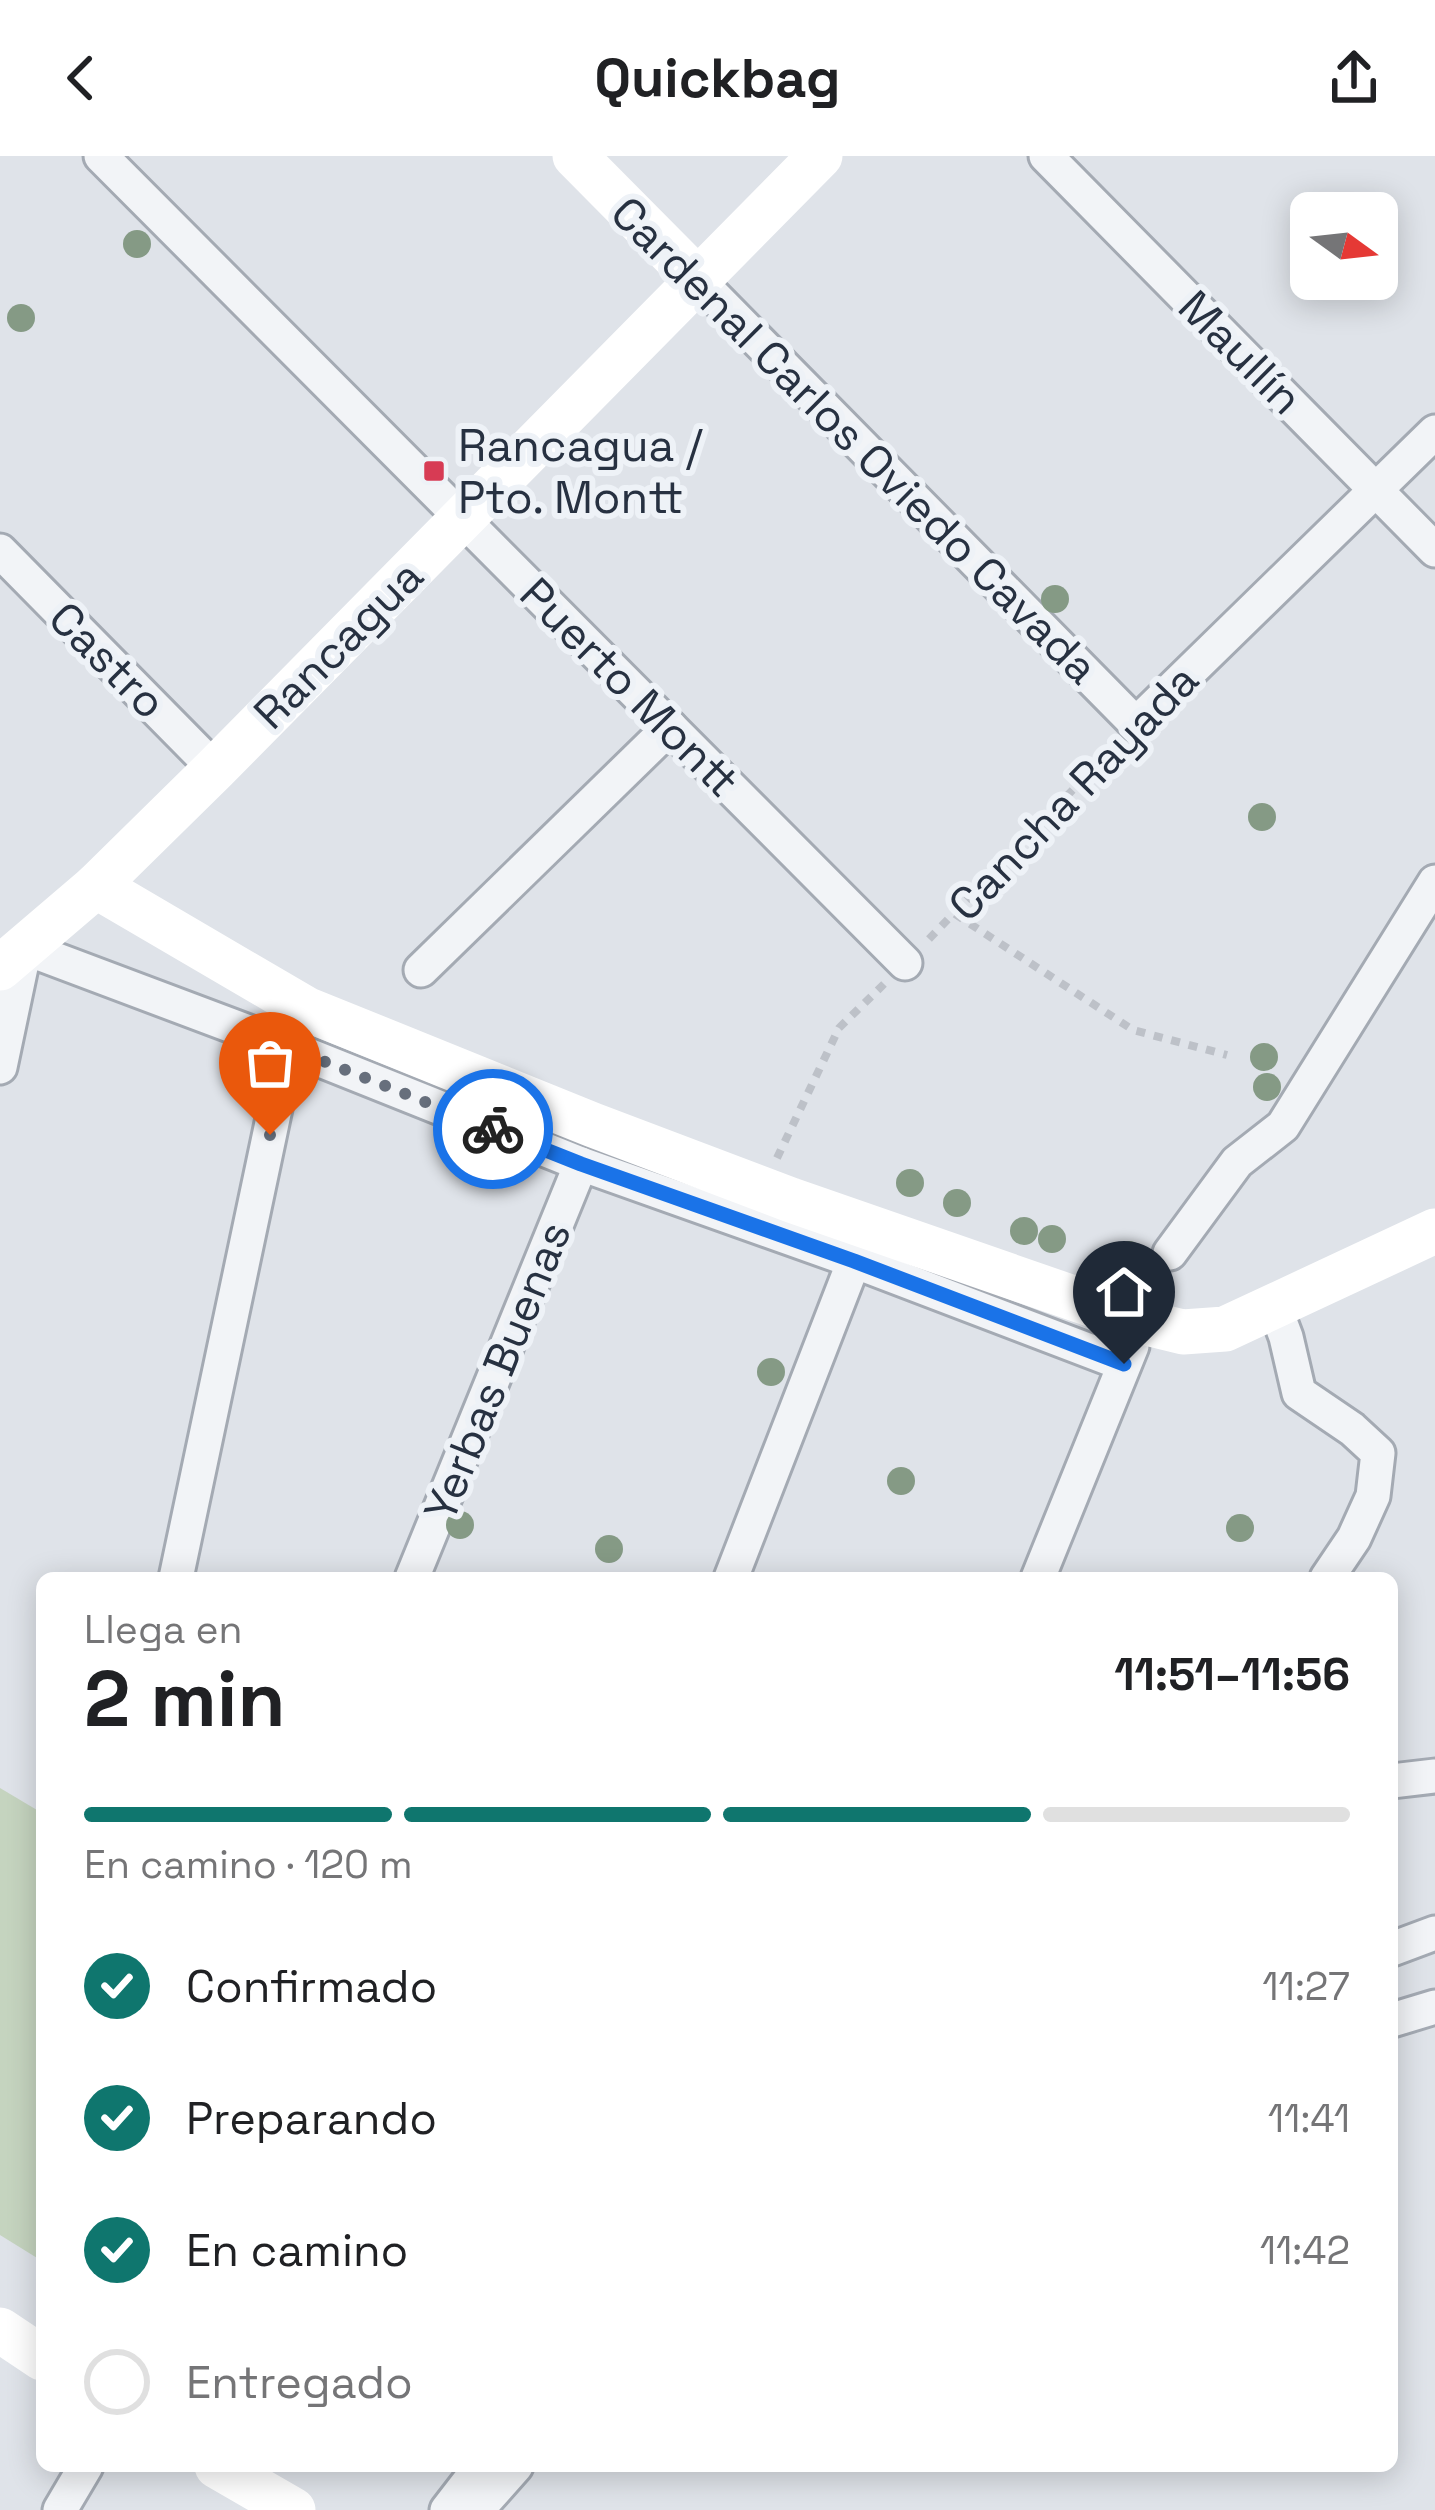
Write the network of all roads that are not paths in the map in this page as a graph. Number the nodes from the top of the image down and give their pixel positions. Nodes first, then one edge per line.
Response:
1 (101, 156) edge
2 (574, 156) edge
3 (820, 156) edge
4 (1046, 156) edge
5 (697, 280) junction
6 (1435, 432) edge
7 (1377, 489) junction
8 (462, 518) junction
9 (1435, 550) edge
10 (0, 551) edge
11 (1136, 724) joint
12 (670, 727) junction
13 (215, 769) junction
14 (1435, 882) edge
15 (96, 886) junction
16 (13, 958) edge
17 (905, 963) road end
18 (421, 970) dead end
19 (288, 1047) junction
20 (0, 1067) edge
21 (581, 1164) junction
22 (1435, 1232) edge
23 (1170, 1253) dead end
24 (854, 1261) junction
25 (1274, 1305) junction
26 (1142, 1322) junction
27 (1124, 1364) junction
28 (177, 1572) edge
29 (414, 1572) edge
30 (733, 1572) edge
31 (1041, 1572) edge
32 (1331, 1572) edge
33 (1435, 1776) edge
34 (1398, 1780) edge
35 (1435, 1933) edge
36 (1398, 1947) edge
37 (1435, 2007) edge
38 (1398, 2018) edge
39 (0, 2330) edge
40 (36, 2354) edge
41 (82, 2472) edge
42 (227, 2472) edge
43 (476, 2472) edge
44 (511, 2472) edge
45 (60, 2510) edge
46 (293, 2510) edge
47 (447, 2510) edge
48 (477, 2510) edge

1 - 8 street, Puerto Montt
2 - 5 main road, Cardenal Carlos Oviedo Cavada
3 - 5 main road, Rancagua
4 - 7 street, Maullín
5 - 8 main road, Rancagua
5 - 11 street, Cardenal Carlos Oviedo Cavada
6 - 7 street, Cancha Rayada
7 - 9 street, Maullín
7 - 11 street, Cancha Rayada
8 - 12 street, Puerto Montt
8 - 13 main road, Rancagua
10 - 13 street, Castro
12 - 17 street, Puerto Montt
12 - 18 street
13 - 15 main road, Rancagua
14 - 23 street
15 - 16 main road, Rancagua
15 - 26 main road
16 - 19 street
16 - 20 street
19 - 21 street
19 - 28 street
21 - 24 street
21 - 29 street, Yerbas Buenas
22 - 25 main road
24 - 27 street
24 - 30 street
25 - 26 main road
25 - 32 street
26 - 27 street
27 - 31 street
33 - 34 street
35 - 36 street
37 - 38 street
39 - 40 main road
41 - 45 street
42 - 46 main road
43 - 47 street
44 - 48 street

